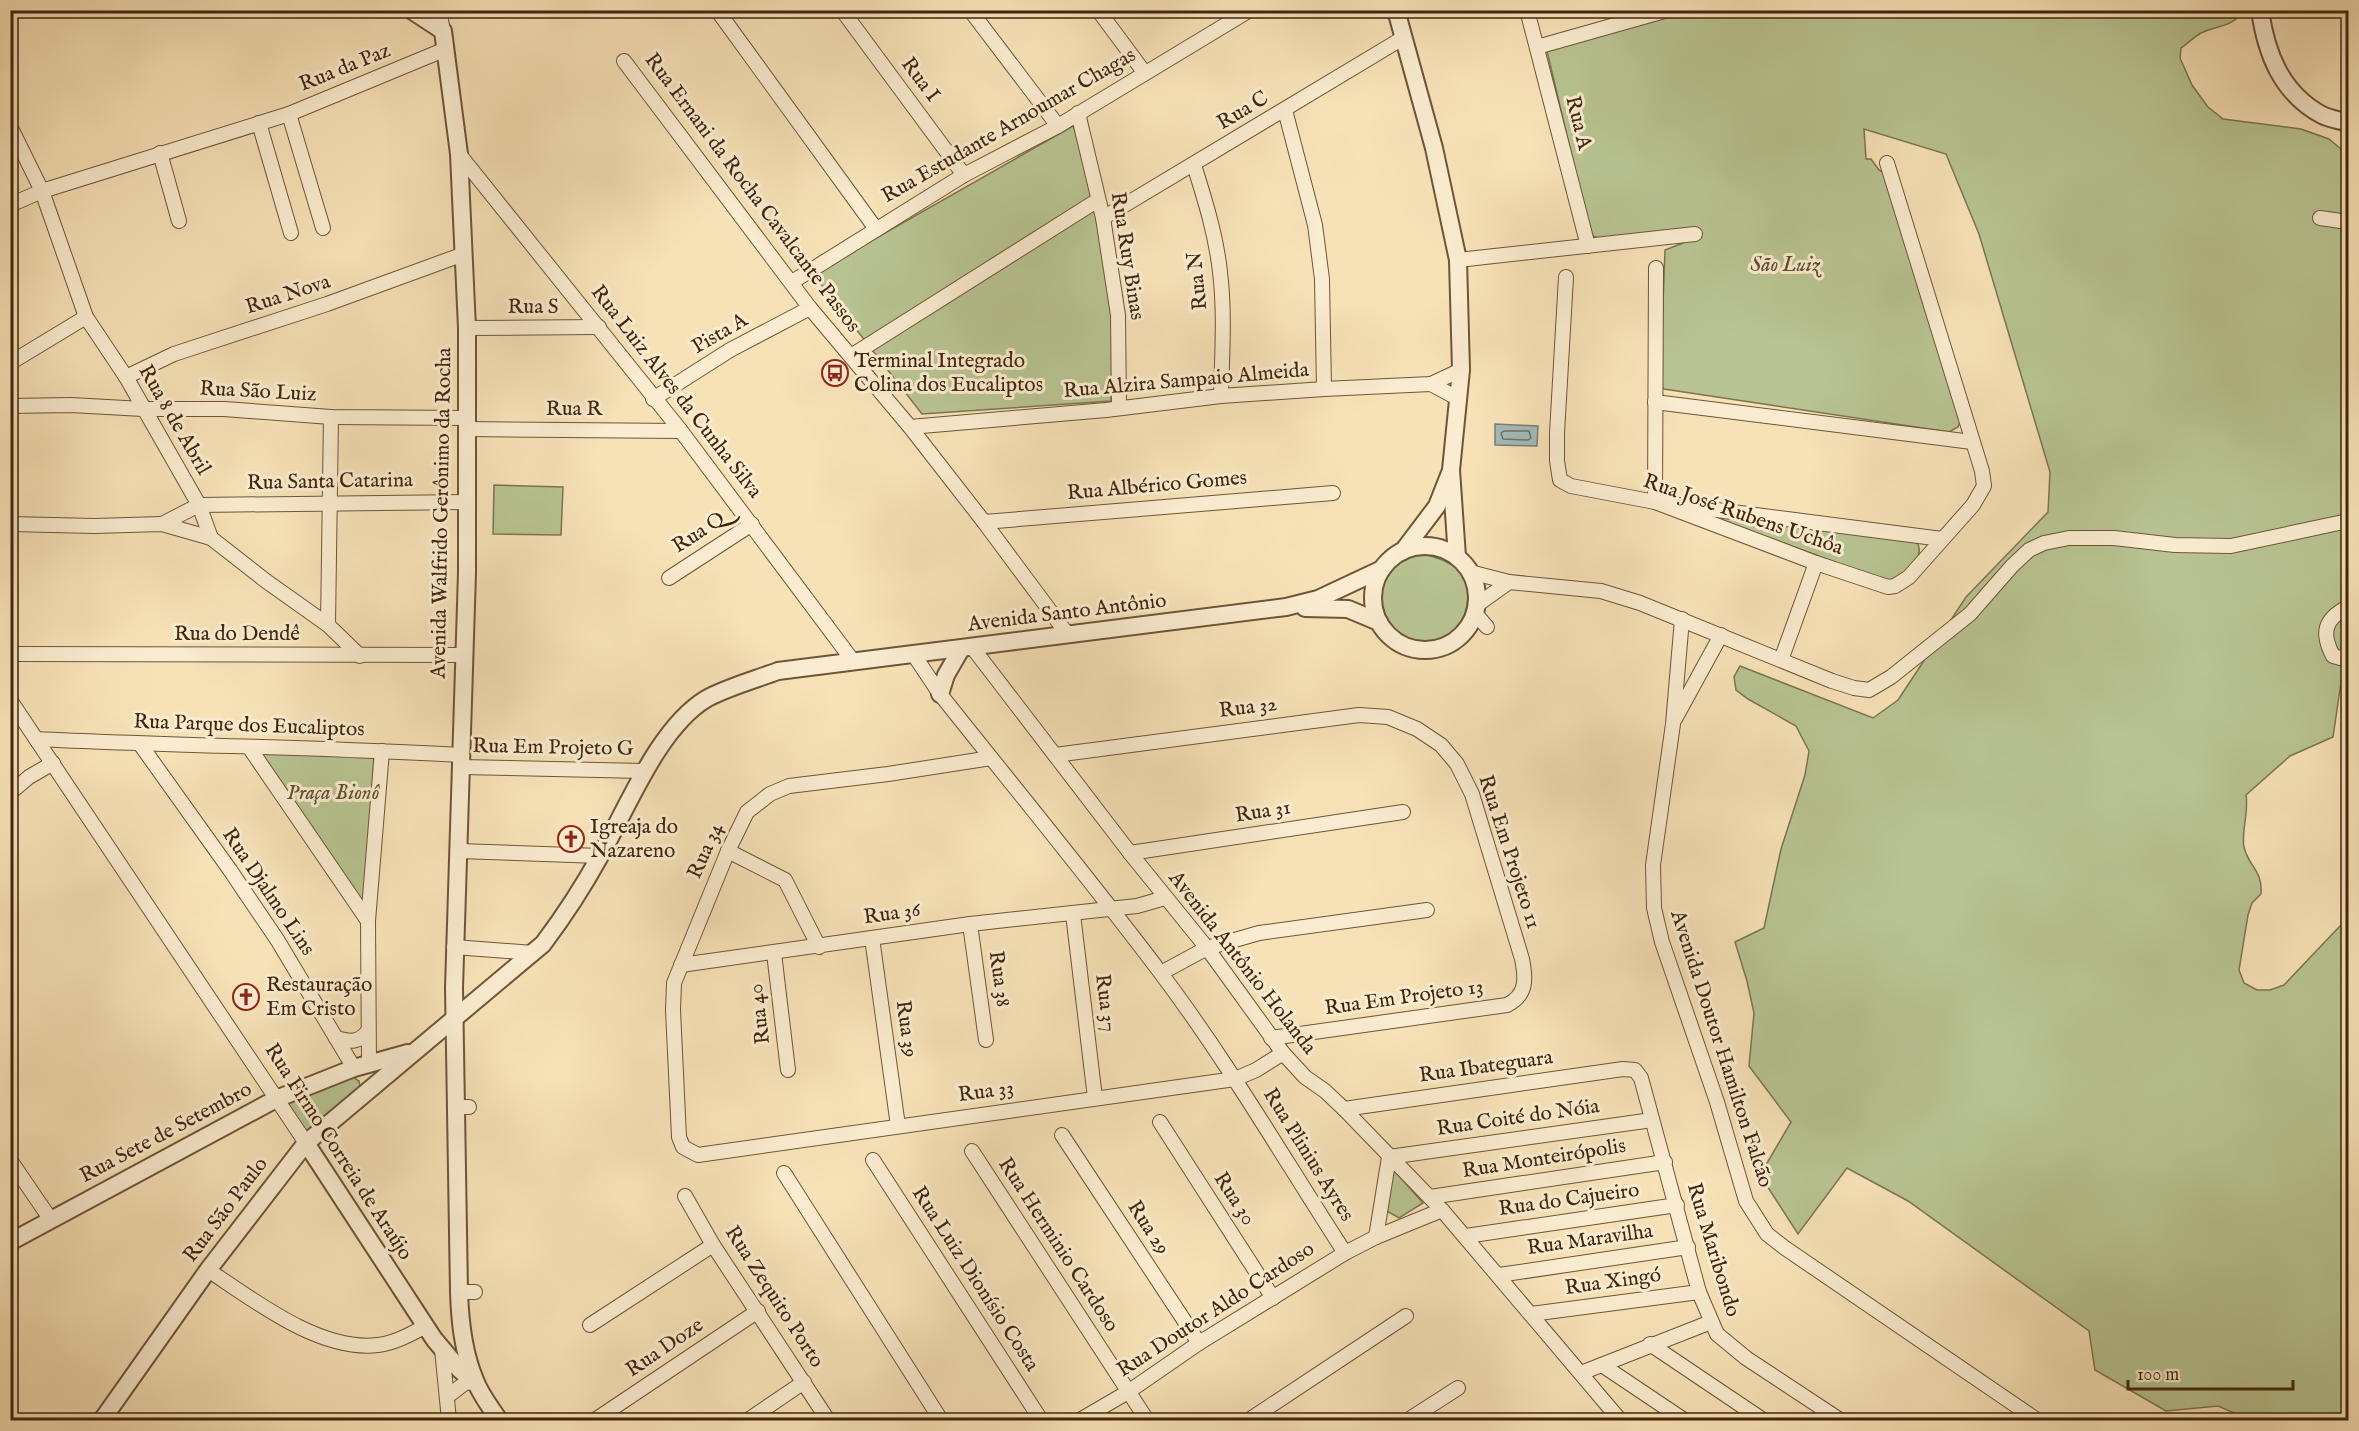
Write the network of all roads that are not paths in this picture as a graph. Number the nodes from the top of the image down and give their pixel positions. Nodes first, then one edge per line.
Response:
1 (411, 10) edge
2 (439, 10) edge
3 (717, 10) edge
4 (842, 10) edge
5 (970, 10) edge
6 (1098, 10) edge
7 (1250, 10) edge
8 (1396, 10) edge
9 (1527, 10) edge
10 (1668, 10) edge
11 (2260, 10) edge
12 (1230, 15) edge
13 (443, 31) junction
14 (1403, 38) junction
15 (1537, 47) junction
16 (446, 49) junction
17 (624, 61) dead end
18 (1144, 72) junction
19 (1285, 110) junction
20 (289, 114) junction
21 (1078, 114) junction
22 (259, 123) junction
23 (2349, 123) edge
24 (10, 126) edge
25 (1058, 126) junction
26 (160, 153) junction
27 (459, 153) junction
28 (1887, 163) dead end
29 (1194, 165) junction
30 (963, 175) junction
31 (42, 192) junction
32 (1098, 200) junction
33 (10, 205) edge
34 (1103, 218) junction
35 (2320, 218) dead end
36 (179, 221) dead end
37 (2349, 222) edge
38 (322, 228) dead end
39 (876, 229) junction
40 (291, 233) dead end
41 (1695, 234) dead end
42 (1588, 246) junction
43 (464, 254) junction
44 (1458, 260) junction
45 (1656, 268) dead end
46 (1566, 277) dead end
47 (792, 282) junction
48 (810, 308) junction
49 (86, 316) junction
50 (599, 327) junction
51 (467, 328) junction
52 (851, 356) junction
53 (10, 363) edge
54 (1461, 370) junction
55 (126, 377) junction
56 (1431, 384) junction
57 (1324, 389) junction
58 (1221, 396) junction
59 (653, 399) junction
60 (1459, 399) junction
61 (1655, 402) junction
62 (10, 406) edge
63 (1119, 408) junction
64 (143, 409) junction
65 (331, 417) junction
66 (467, 424) junction
67 (910, 427) junction
68 (681, 431) junction
69 (1972, 442) junction
70 (1451, 470) junction
71 (1333, 493) dead end
72 (331, 502) junction
73 (468, 502) junction
74 (1655, 502) junction
75 (199, 505) junction
76 (2349, 521) edge
77 (984, 522) junction
78 (10, 524) edge
79 (162, 524) junction
80 (752, 524) junction
81 (211, 538) junction
82 (1942, 539) junction
83 (1403, 551) junction
84 (1457, 558) junction
85 (1816, 563) junction
86 (1382, 569) junction
87 (1470, 572) junction
88 (669, 578) dead end
89 (1509, 582) junction
90 (1286, 607) junction
91 (2349, 607) edge
92 (1476, 609) junction
93 (1682, 619) junction
94 (1379, 622) junction
95 (328, 625) junction
96 (1487, 627) dead end
97 (1068, 635) junction
98 (1721, 635) junction
99 (967, 648) junction
100 (10, 654) edge
101 (464, 655) junction
102 (914, 655) junction
103 (360, 656) junction
104 (1781, 660) junction
105 (2349, 660) edge
106 (853, 661) junction
107 (940, 694) junction
108 (10, 700) edge
109 (1673, 724) junction
110 (36, 739) junction
111 (140, 744) junction
112 (1441, 745) joint
113 (249, 747) junction
114 (382, 751) junction
115 (1054, 755) junction
116 (991, 758) junction
117 (461, 761) junction
118 (53, 764) junction
119 (644, 771) junction
120 (10, 792) edge
121 (1403, 812) dead end
122 (459, 851) junction
123 (728, 851) junction
124 (1130, 854) junction
125 (600, 856) junction
126 (1165, 898) junction
127 (1110, 909) junction
128 (1427, 910) dead end
129 (1073, 914) junction
130 (368, 921) junction
131 (970, 924) junction
132 (872, 939) junction
133 (454, 946) junction
134 (819, 946) junction
135 (1207, 948) junction
136 (532, 953) junction
137 (774, 953) junction
138 (681, 965) junction
139 (1161, 973) junction
140 (1526, 978) joint
141 (454, 988) junction
142 (479, 997) junction
143 (454, 1017) junction
144 (368, 1031) junction
145 (431, 1037) junction
146 (336, 1038) junction
147 (1271, 1038) junction
148 (986, 1040) dead end
149 (414, 1052) junction
150 (1283, 1053) junction
151 (362, 1066) junction
152 (459, 1068) junction
153 (788, 1070) dead end
154 (1635, 1070) joint
155 (1236, 1079) junction
156 (367, 1091) junction
157 (1095, 1098) junction
158 (276, 1099) junction
159 (1344, 1109) junction
160 (1652, 1120) junction
161 (1160, 1122) dead end
162 (898, 1125) junction
163 (1062, 1135) dead end
164 (306, 1143) junction
165 (689, 1152) joint
166 (972, 1152) dead end
167 (1389, 1157) junction
168 (873, 1160) dead end
169 (10, 1161) edge
170 (1665, 1162) junction
171 (784, 1173) dead end
172 (685, 1196) dead end
173 (1430, 1197) junction
174 (1677, 1205) junction
175 (1442, 1210) junction
176 (51, 1220) junction
177 (1466, 1236) junction
178 (1376, 1237) junction
179 (10, 1242) edge
180 (713, 1245) junction
181 (1688, 1247) junction
182 (1345, 1253) junction
183 (208, 1270) junction
184 (1499, 1275) junction
185 (1699, 1292) junction
186 (1273, 1298) junction
187 (759, 1311) junction
188 (1532, 1314) junction
189 (1406, 1316) dead end
190 (1711, 1322) junction
191 (590, 1325) dead end
192 (461, 1328) junction
193 (434, 1338) junction
194 (1199, 1343) junction
195 (1650, 1344) junction
196 (1602, 1365) junction
197 (1581, 1373) junction
198 (475, 1382) junction
199 (804, 1382) junction
200 (1458, 1388) dead end
201 (1128, 1392) junction
202 (448, 1396) junction
203 (102, 1420) edge
204 (449, 1420) edge
205 (499, 1420) edge
206 (596, 1420) edge
207 (748, 1420) edge
208 (828, 1420) edge
209 (941, 1420) edge
210 (1041, 1420) edge
211 (1080, 1420) edge
212 (1147, 1420) edge
213 (1249, 1420) edge
214 (1408, 1420) edge
215 (1620, 1420) edge
216 (1684, 1420) edge
217 (1763, 1420) edge
218 (1840, 1420) edge
219 (2037, 1420) edge

1 - 13 street
2 - 13 street, Avenida Walfrido Gerônimo da Rocha
3 - 39 street
4 - 30 street, Rua I
5 - 25 street
6 - 18 street
7 - 12 street, Rua Estudante Arnoumar Chagas
8 - 14 street
9 - 15 street, Rua A
10 - 15 street
11 - 23 street
12 - 18 street, Rua Estudante Arnoumar Chagas
13 - 16 street, Avenida Walfrido Gerônimo da Rocha
14 - 19 street, Rua C
14 - 44 street
15 - 42 street, Rua A
16 - 20 street, Rua da Paz
16 - 27 street, Avenida Walfrido Gerônimo da Rocha
17 - 47 street, Rua Ernani da Rocha Cavalcante Passos
18 - 21 street, Rua Estudante Arnoumar Chagas
19 - 29 street, Rua C
19 - 57 street
20 - 22 street, Rua da Paz
20 - 38 street
21 - 25 street, Rua Estudante Arnoumar Chagas
21 - 32 street, Rua Ruy Binas
22 - 26 street, Rua da Paz
22 - 40 street
24 - 31 street, Rua 8 de Abril
25 - 30 street, Rua Estudante Arnoumar Chagas
26 - 31 street, Rua da Paz
26 - 36 street
27 - 43 street, Avenida Walfrido Gerônimo da Rocha
27 - 50 street, Rua Luiz Alves da Cunha Silva
28 - 69 street
29 - 34 street, Rua C
29 - 58 street, Rua N
30 - 39 street, Rua Estudante Arnoumar Chagas
31 - 33 street, Rua da Paz
31 - 49 street, Rua 8 de Abril
32 - 34 street, Rua Ruy Binas
32 - 52 street
34 - 63 street, Rua Ruy Binas
35 - 37 street
39 - 47 street, Rua Estudante Arnoumar Chagas
41 - 42 street
42 - 44 street
43 - 51 street, Avenida Walfrido Gerônimo da Rocha
43 - 55 street, Rua Nova
44 - 54 street
45 - 61 street
46 - 74 street, Rua José Rubens Uchôa
47 - 48 street, Rua Ernani da Rocha Cavalcante Passos
48 - 52 street, Rua Ernani da Rocha Cavalcante Passos
48 - 59 street, Pista A
49 - 53 street
49 - 55 street, Rua 8 de Abril
50 - 51 street, Rua S
50 - 59 street, Rua Luiz Alves da Cunha Silva
51 - 66 street, Avenida Walfrido Gerônimo da Rocha
52 - 67 street, Rua Ernani da Rocha Cavalcante Passos
54 - 56 street, Rua Alzira Sampaio Almeida
54 - 60 street
55 - 64 street, Rua 8 de Abril
56 - 57 street, Rua Alzira Sampaio Almeida
56 - 60 street
57 - 58 street, Rua Alzira Sampaio Almeida
58 - 63 street, Rua Alzira Sampaio Almeida
59 - 68 street, Rua Luiz Alves da Cunha Silva
60 - 70 street
61 - 69 street
61 - 74 street
62 - 64 street, Rua São Luiz
63 - 67 street, Rua Alzira Sampaio Almeida
64 - 65 street, Rua São Luiz
64 - 75 street, Rua 8 de Abril
65 - 66 street, Rua São Luiz
65 - 72 street
66 - 68 street, Rua R
66 - 73 street, Avenida Walfrido Gerônimo da Rocha
67 - 77 street, Rua Ernani da Rocha Cavalcante Passos
68 - 80 street, Rua Luiz Alves da Cunha Silva
69 - 82 street
70 - 83 street
70 - 84 street
71 - 77 street, Rua Albérico Gomes
72 - 73 street, Rua Santa Catarina
72 - 75 street, Rua Santa Catarina
72 - 95 street
73 - 101 street, Avenida Walfrido Gerônimo da Rocha
74 - 82 street
74 - 85 street, Rua José Rubens Uchôa
75 - 79 street, Rua Santa Catarina
75 - 81 street, Rua 8 de Abril
76 - 104 street
77 - 97 street, Rua Ernani da Rocha Cavalcante Passos
78 - 79 street, Rua Santa Catarina
79 - 81 street, Rua Santa Catarina
80 - 88 street, Rua Q
80 - 106 street, Rua Luiz Alves da Cunha Silva
81 - 95 street
82 - 85 street, Rua José Rubens Uchôa
83 - 84 street
83 - 86 street
84 - 87 street
85 - 104 street
86 - 90 street, Avenida Santo Antônio
86 - 94 street
87 - 89 street
87 - 92 street
89 - 92 street
89 - 93 street
90 - 94 street, Avenida Santo Antônio
90 - 97 street, Avenida Santo Antônio
91 - 105 street
92 - 94 street
92 - 96 street
93 - 98 street
93 - 109 street, Avenida Doutor Hamilton Falcão
95 - 103 street
97 - 99 street, Avenida Santo Antônio
98 - 104 street
98 - 109 street, Avenida Doutor Hamilton Falcão
99 - 102 street, Avenida Santo Antônio
99 - 107 street
99 - 115 street, Avenida Antônio Holanda
100 - 103 street, Rua do Dendê
101 - 103 street, Rua do Dendê
101 - 117 street, Avenida Walfrido Gerônimo da Rocha
102 - 106 street, Avenida Santo Antônio
102 - 107 street
106 - 119 street, Avenida Santo Antônio
107 - 116 street
108 - 110 street, Rua Firmo Correia de Araújo
109 - 219 street, Avenida Doutor Hamilton Falcão
110 - 111 street, Rua Parque dos Eucaliptos
110 - 118 street, Rua Firmo Correia de Araújo
111 - 113 street, Rua Parque dos Eucaliptos
111 - 146 street, Rua Djalmo Lins
112 - 115 street, Rua 32
112 - 140 street, Rua Em Projeto 11
113 - 114 street, Rua Parque dos Eucaliptos
113 - 130 street
114 - 117 street, Rua Parque dos Eucaliptos
114 - 130 street
115 - 124 street, Avenida Antônio Holanda
116 - 123 street, Rua 34
116 - 127 street
117 - 119 street, Rua Em Projeto G
117 - 122 street, Avenida Walfrido Gerônimo da Rocha
118 - 120 street
118 - 158 street, Rua Firmo Correia de Araújo
119 - 125 street, Avenida Santo Antônio
121 - 124 street, Rua 31
122 - 125 street
122 - 133 street, Avenida Walfrido Gerônimo da Rocha
123 - 134 street
123 - 138 street, Rua 34
124 - 126 street, Avenida Antônio Holanda
125 - 136 street, Rua São Paulo
126 - 127 street, Rua 36
126 - 135 street, Avenida Antônio Holanda
127 - 129 street, Rua 36
127 - 139 street
128 - 135 street
129 - 131 street, Rua 36
129 - 157 street, Rua 37
130 - 144 street
131 - 132 street, Rua 36
131 - 148 street, Rua 38
132 - 134 street, Rua 36
132 - 162 street, Rua 39
133 - 136 street
133 - 141 street, Avenida Walfrido Gerônimo da Rocha
134 - 137 street, Rua 36
135 - 139 street
135 - 147 street, Avenida Antônio Holanda
136 - 142 street, Rua São Paulo
137 - 138 street, Rua 36
137 - 153 street, Rua 40
138 - 165 street, Rua 34
139 - 155 street
140 - 147 street, Rua Em Projeto 13
141 - 142 street
141 - 143 street, Avenida Walfrido Gerônimo da Rocha
142 - 143 street, Rua São Paulo
143 - 145 street, Rua São Paulo
143 - 152 street, Rua Firmo Correia de Araújo
144 - 146 street
144 - 151 street
145 - 149 street, Rua São Paulo
145 - 152 street
146 - 151 street, Rua Djalmo Lins
147 - 150 street, Avenida Antônio Holanda
149 - 151 street, Rua Sete de Setembro
149 - 156 street, Rua São Paulo
150 - 155 street, Rua 33
150 - 159 street, Avenida Antônio Holanda
151 - 156 street
151 - 158 street, Rua Sete de Setembro
152 - 192 street, Rua Firmo Correia de Araújo
154 - 159 street, Rua Ibateguara
154 - 160 street, Rua Maribondo
155 - 157 street, Rua 33
155 - 182 street, Rua Plinius Ayres
156 - 164 street, Rua São Paulo
157 - 162 street, Rua 33
158 - 164 street, Rua Firmo Correia de Araújo
158 - 176 street, Rua Sete de Setembro
159 - 167 street, Avenida Antônio Holanda
160 - 167 street, Rua Coité do Nóia
160 - 170 street, Rua Maribondo
161 - 186 street, Rua 30
162 - 165 street, Rua 33
163 - 194 street, Rua 29
164 - 183 street, Rua São Paulo
164 - 193 street, Rua Firmo Correia de Araújo
166 - 201 street, Rua Herminio Cardoso
167 - 173 street, Avenida Antônio Holanda
167 - 178 street
168 - 210 street, Rua Luiz Dionísio Costa
169 - 176 street
170 - 173 street, Rua Monteirópolis
170 - 174 street, Rua Maribondo
171 - 209 street
172 - 180 street, Rua Zequito Porto
173 - 175 street, Avenida Antônio Holanda
174 - 177 street, Rua do Cajueiro
174 - 181 street, Rua Maribondo
175 - 177 street, Avenida Antônio Holanda
175 - 178 street, Rua Doutor Aldo Cardoso
176 - 179 street, Rua Sete de Setembro
177 - 184 street, Avenida Antônio Holanda
178 - 182 street, Rua Doutor Aldo Cardoso
180 - 187 street, Rua Zequito Porto
180 - 191 street
181 - 184 street, Rua Maravilha
181 - 185 street, Rua Maribondo
182 - 186 street, Rua Doutor Aldo Cardoso
183 - 193 street
183 - 203 street, Rua São Paulo
184 - 188 street, Avenida Antônio Holanda
185 - 188 street, Rua Xingó
185 - 190 street, Rua Maribondo
186 - 194 street, Rua Doutor Aldo Cardoso
187 - 199 street, Rua Zequito Porto
187 - 206 street, Rua Doze
188 - 197 street, Avenida Antônio Holanda
189 - 213 street
190 - 195 street
190 - 218 street, Rua Maribondo
192 - 193 street
192 - 198 street, Rua Firmo Correia de Araújo
193 - 198 street, Rua Firmo Correia de Araújo
193 - 202 street
194 - 201 street, Rua Doutor Aldo Cardoso
195 - 196 street
195 - 217 street
196 - 197 street
196 - 216 street
197 - 215 street, Avenida Antônio Holanda
198 - 202 street
198 - 205 street, Rua Firmo Correia de Araújo
199 - 207 street
199 - 208 street, Rua Zequito Porto
200 - 214 street
201 - 211 street, Rua Doutor Aldo Cardoso
201 - 212 street, Rua Herminio Cardoso
202 - 204 street

